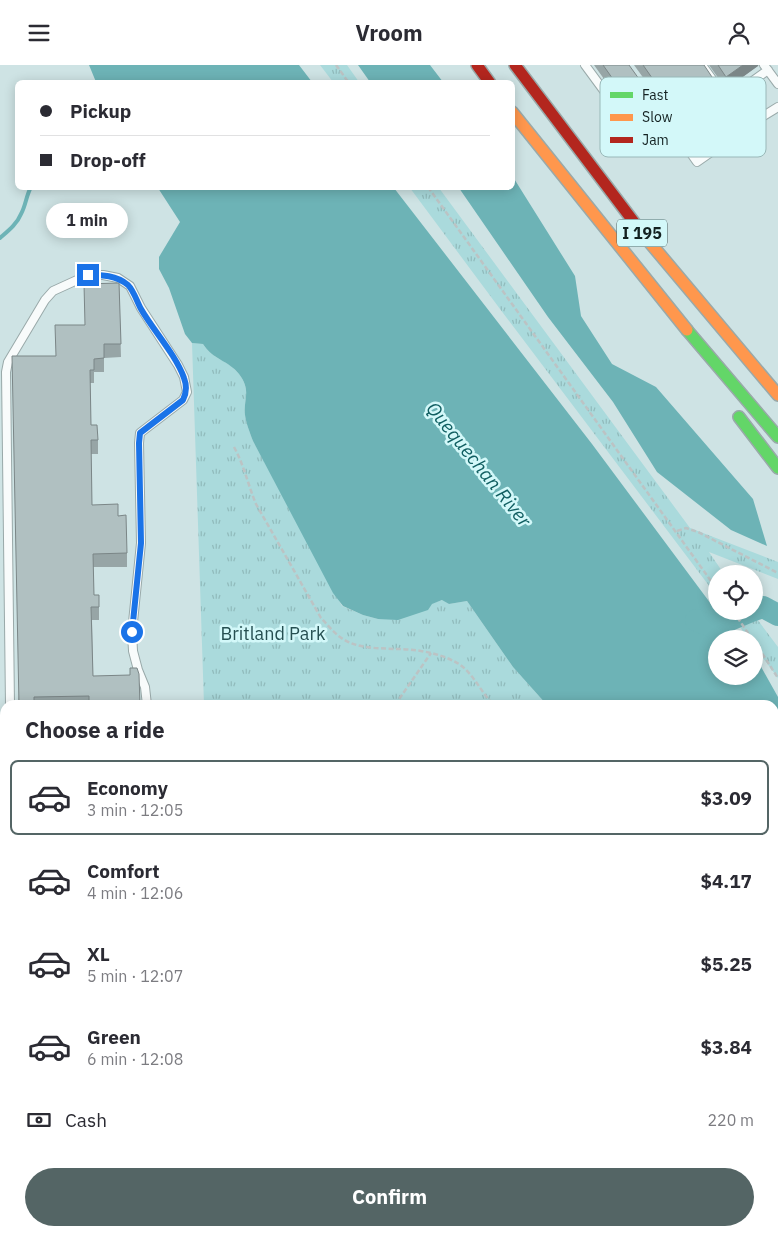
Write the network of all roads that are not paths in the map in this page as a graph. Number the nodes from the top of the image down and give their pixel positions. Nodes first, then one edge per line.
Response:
1 (477, 65) edge
2 (514, 65) edge
3 (585, 65) edge
4 (702, 65) edge
5 (766, 68) edge
6 (711, 77) edge
7 (755, 77) edge
8 (488, 80) edge
9 (778, 84) edge
10 (600, 85) edge
11 (778, 107) edge
12 (766, 114) edge
13 (515, 116) edge
14 (694, 157) edge
15 (704, 157) edge
16 (644, 278) junction
17 (705, 368) dead end
18 (778, 395) edge
19 (732, 406) dead end
20 (778, 437) edge
21 (778, 468) edge
22 (10, 700) edge
23 (146, 700) edge

1 - 8 main road
2 - 18 main road, I 195
3 - 10 lane
4 - 6 lane
5 - 7 lane
5 - 9 lane
11 - 12 lane
13 - 16 main road, I 195
14 - 15 lane
16 - 17 main road
16 - 20 main road, I 195
19 - 21 main road
22 - 23 lane

